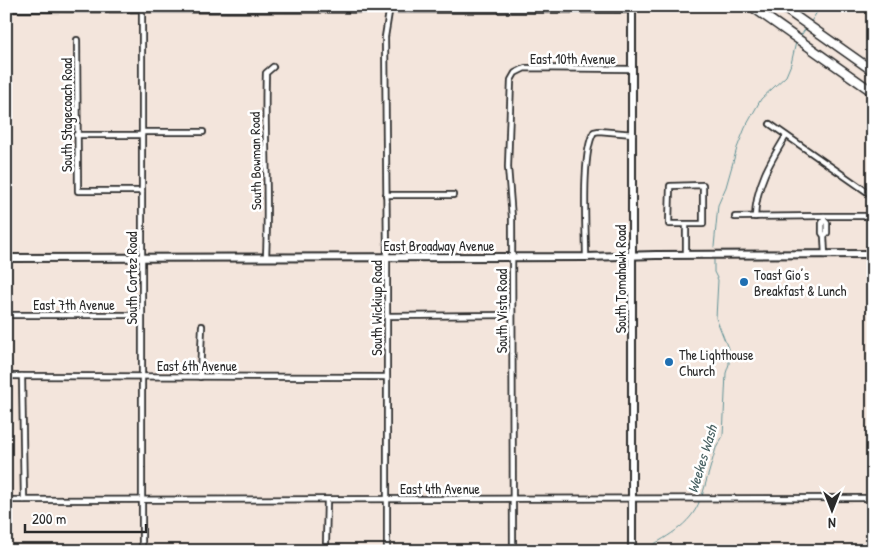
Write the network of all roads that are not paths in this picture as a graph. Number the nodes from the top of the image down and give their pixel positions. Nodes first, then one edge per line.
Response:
1 (751, 6) edge
2 (781, 6) edge
3 (18, 8) edge
4 (142, 8) edge
5 (390, 8) edge
6 (508, 8) edge
7 (632, 8) edge
8 (6, 9) edge
9 (77, 40) dead end
10 (272, 67) dead end
11 (632, 69) junction
12 (871, 70) edge
13 (515, 73) joint
14 (859, 82) junction
15 (873, 92) edge
16 (770, 124) dead end
17 (203, 132) dead end
18 (142, 134) junction
19 (633, 134) junction
20 (76, 135) junction
21 (786, 136) junction
22 (142, 191) junction
23 (386, 195) junction
24 (453, 195) dead end
25 (873, 196) edge
26 (873, 216) edge
27 (735, 217) dead end
28 (755, 217) junction
29 (824, 218) junction
30 (686, 225) junction
31 (873, 254) edge
32 (632, 255) junction
33 (686, 255) junction
34 (825, 255) junction
35 (266, 257) junction
36 (387, 257) junction
37 (512, 257) junction
38 (586, 257) junction
39 (6, 258) edge
40 (142, 258) junction
41 (6, 315) edge
42 (142, 315) junction
43 (512, 315) junction
44 (387, 316) junction
45 (202, 326) dead end
46 (6, 376) edge
47 (22, 376) junction
48 (142, 376) junction
49 (200, 377) junction
50 (387, 377) junction
51 (873, 498) edge
52 (633, 499) junction
53 (6, 500) edge
54 (24, 500) junction
55 (142, 500) junction
56 (327, 500) junction
57 (387, 500) junction
58 (512, 500) junction
59 (326, 544) dead end
60 (142, 551) edge
61 (387, 551) edge
62 (513, 551) edge
63 (632, 551) edge

1 - 14 main road
2 - 12 main road
3 - 4 street
3 - 8 street
4 - 5 street
4 - 18 street, South Cortez Road
5 - 6 street
5 - 23 street, South Wickiup Road
6 - 7 street
7 - 11 main road, South Tomahawk Road
9 - 20 street, South Stagecoach Road
10 - 35 street, South Bowman Road
11 - 13 street, East 10th Avenue
11 - 19 main road, South Tomahawk Road
12 - 14 main road
13 - 37 street, South Vista Road
14 - 15 main road
16 - 21 street
17 - 18 street
18 - 20 street
18 - 22 street, South Cortez Road
19 - 32 main road, South Tomahawk Road
19 - 38 street
20 - 22 street, South Stagecoach Road
21 - 25 street
21 - 28 street
22 - 40 street, South Cortez Road
23 - 24 street
23 - 36 street, South Wickiup Road
26 - 29 street
27 - 28 street
28 - 29 street
29 - 34 street
30 - 30 street
30 - 33 street
31 - 34 main road, East Broadway Avenue
32 - 33 main road, East Broadway Avenue
32 - 38 main road, East Broadway Avenue
32 - 52 main road, South Tomahawk Road
33 - 34 main road, East Broadway Avenue
35 - 36 main road, East Broadway Avenue
35 - 40 main road, East Broadway Avenue
36 - 37 main road, East Broadway Avenue
36 - 44 street, South Wickiup Road
37 - 38 main road, East Broadway Avenue
37 - 43 street, South Vista Road
39 - 40 main road, East Broadway Avenue
40 - 42 street, South Cortez Road
41 - 42 street, East 7th Avenue
42 - 48 street, South Cortez Road
43 - 44 street
43 - 58 street, South Vista Road
44 - 50 street, South Wickiup Road
45 - 49 street
46 - 47 street, East 6th Avenue
47 - 48 street, East 6th Avenue
47 - 54 street
48 - 49 street, East 6th Avenue
48 - 55 street, South Cortez Road
49 - 50 street, East 6th Avenue
50 - 57 street, South Wickiup Road
51 - 52 street, East 4th Avenue
52 - 58 street, East 4th Avenue
52 - 63 main road, South Tomahawk Road
53 - 54 street, East 4th Avenue
54 - 55 street, East 4th Avenue
55 - 56 street, East 4th Avenue
55 - 60 street, South Cortez Road
56 - 57 street, East 4th Avenue
56 - 59 street
57 - 58 street, East 4th Avenue
57 - 61 street, South Wickiup Road
58 - 62 street, South Vista Road

